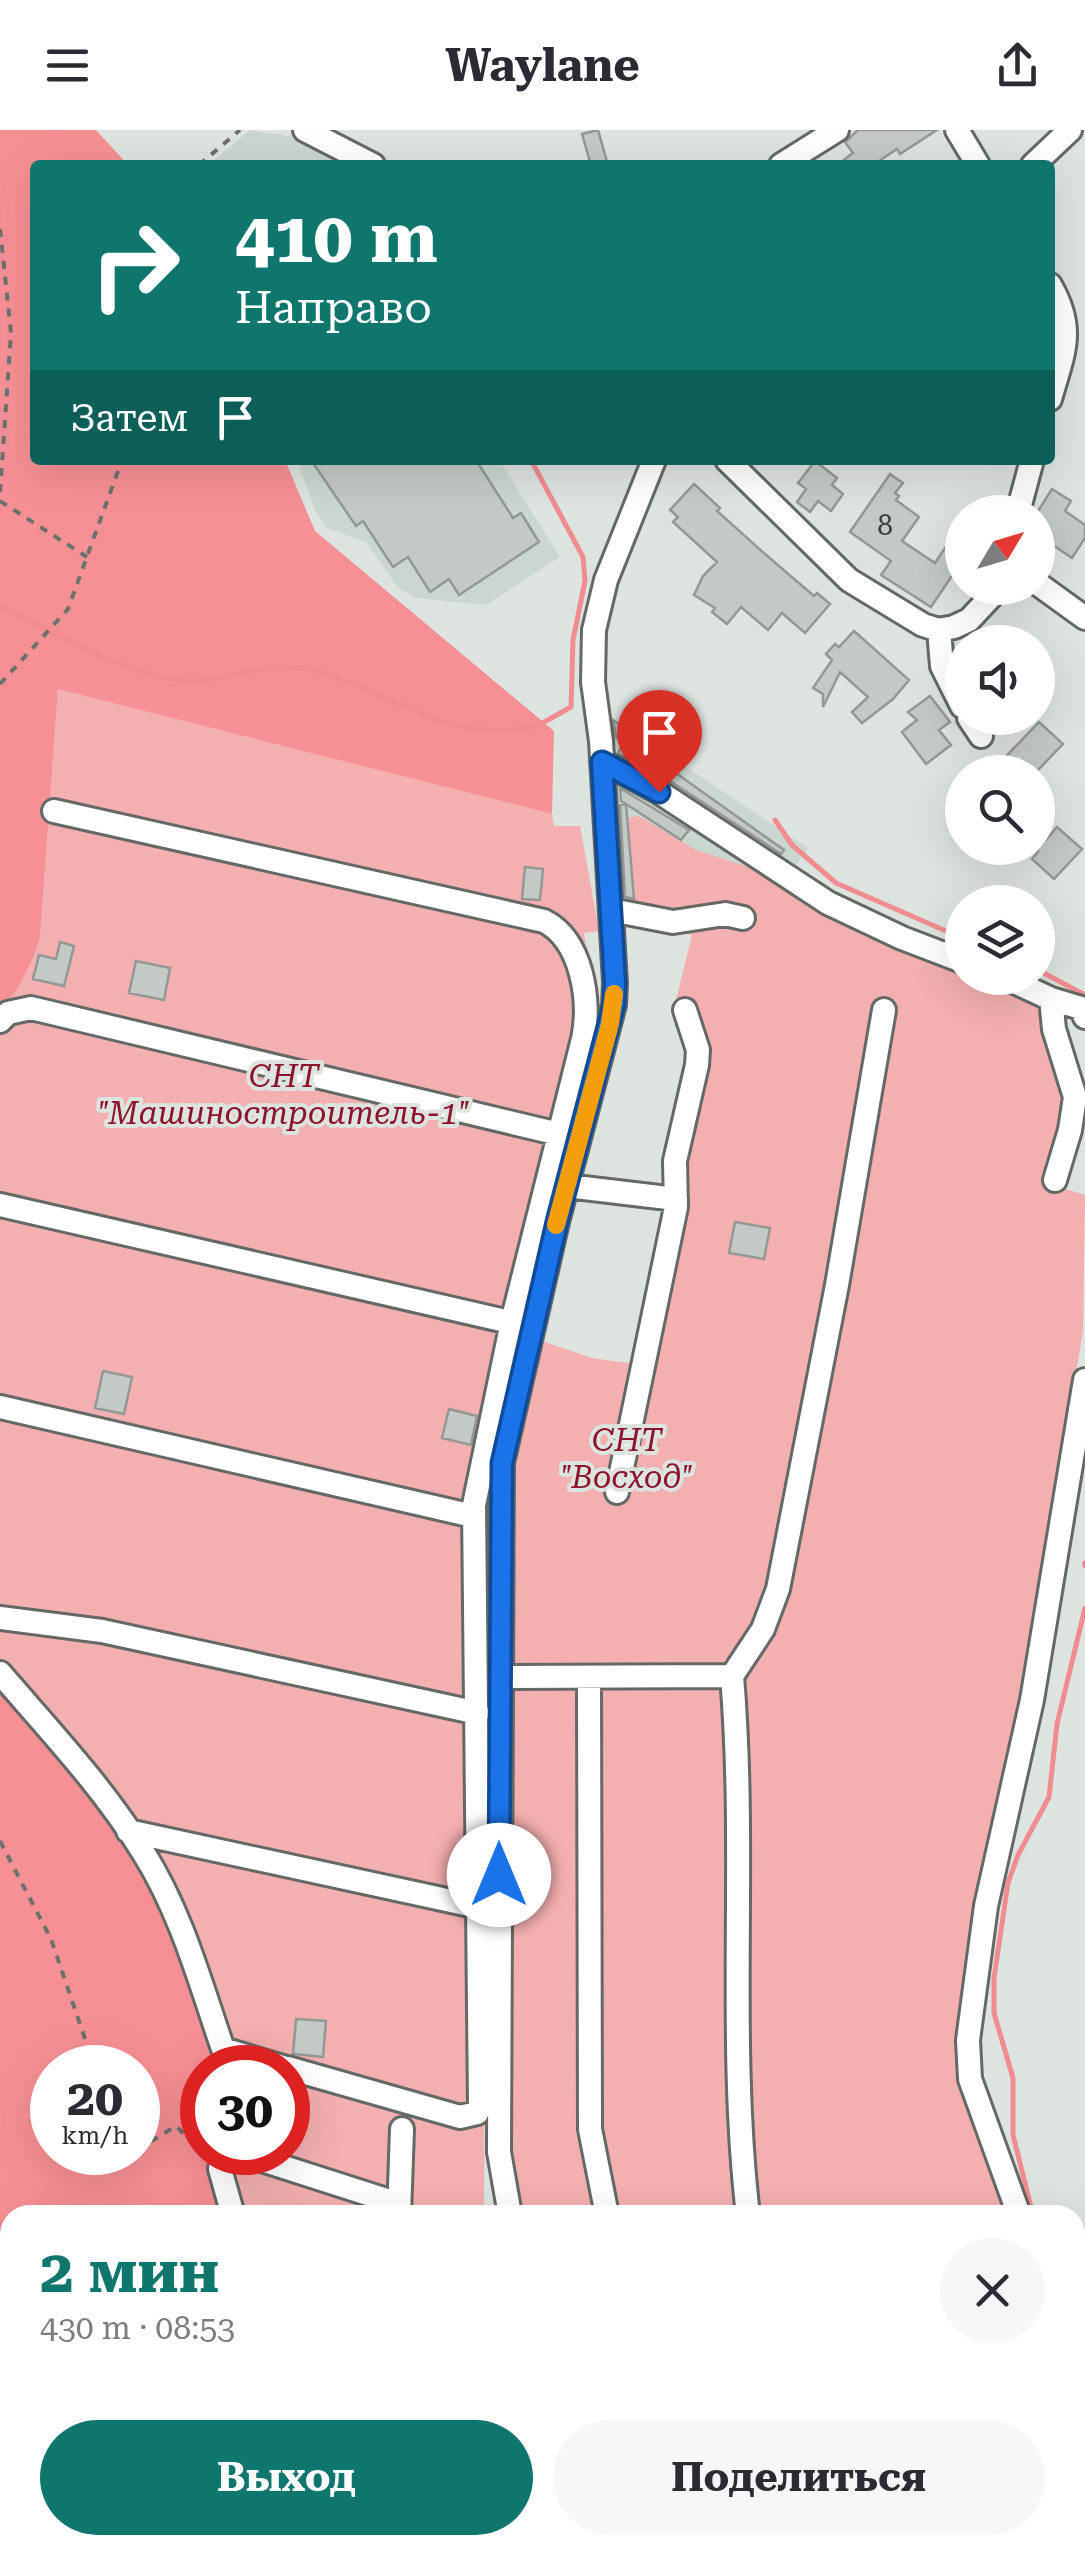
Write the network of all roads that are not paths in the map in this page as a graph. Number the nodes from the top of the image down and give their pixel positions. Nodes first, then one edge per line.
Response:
1 (305, 130) edge
2 (837, 130) edge
3 (957, 130) edge
4 (1070, 130) edge
5 (362, 160) edge
6 (789, 160) edge
7 (975, 160) edge
8 (1038, 160) edge
9 (1055, 294) edge
10 (1055, 380) edge
11 (652, 465) edge
12 (733, 465) edge
13 (1031, 465) edge
14 (1023, 495) edge
15 (1055, 596) edge
16 (983, 605) edge
17 (1085, 618) edge
18 (939, 630) junction
19 (945, 672) edge
20 (602, 762) junction
21 (54, 811) dead end
22 (611, 910) junction
23 (742, 918) dead end
24 (945, 954) edge
25 (1042, 995) edge
26 (1050, 999) junction
27 (685, 1010) dead end
28 (884, 1010) dead end
29 (1084, 1010) edge
30 (0, 1021) edge
31 (559, 1134) junction
32 (1055, 1180) dead end
33 (566, 1186) junction
34 (676, 1199) junction
35 (0, 1205) edge
36 (522, 1325) junction
37 (1085, 1380) edge
38 (0, 1407) edge
39 (617, 1492) dead end
40 (474, 1516) junction
41 (0, 1618) edge
42 (0, 1673) edge
43 (590, 1676) junction
44 (732, 1676) junction
45 (499, 1677) junction
46 (478, 1714) junction
47 (128, 1831) junction
48 (478, 1907) junction
49 (221, 2045) edge
50 (310, 2075) edge
51 (402, 2129) dead end
52 (222, 2175) edge
53 (301, 2175) edge
54 (230, 2205) edge
55 (385, 2205) edge
56 (399, 2205) edge
57 (508, 2205) edge
58 (605, 2205) edge
59 (747, 2205) edge
60 (1015, 2205) edge

1 - 5 street
2 - 6 street
3 - 7 street
4 - 8 street
9 - 10 street
11 - 20 street
12 - 18 street
13 - 14 street
15 - 17 street
16 - 18 street
18 - 19 street
20 - 22 street
20 - 24 street
21 - 31 street
22 - 23 street
22 - 33 street
25 - 26 street
26 - 29 street
26 - 32 street
27 - 34 street
28 - 44 street
30 - 31 street
31 - 36 street
33 - 34 street
33 - 36 street
34 - 39 street
35 - 36 street
36 - 40 street
36 - 45 street
37 - 60 street
38 - 40 street
40 - 46 street
41 - 46 street
42 - 47 street
43 - 44 street
43 - 45 street
43 - 58 street
44 - 59 street
45 - 57 street
46 - 48 street
47 - 48 street
47 - 49 street
48 - 50 street
51 - 56 street
52 - 54 street
53 - 55 street

